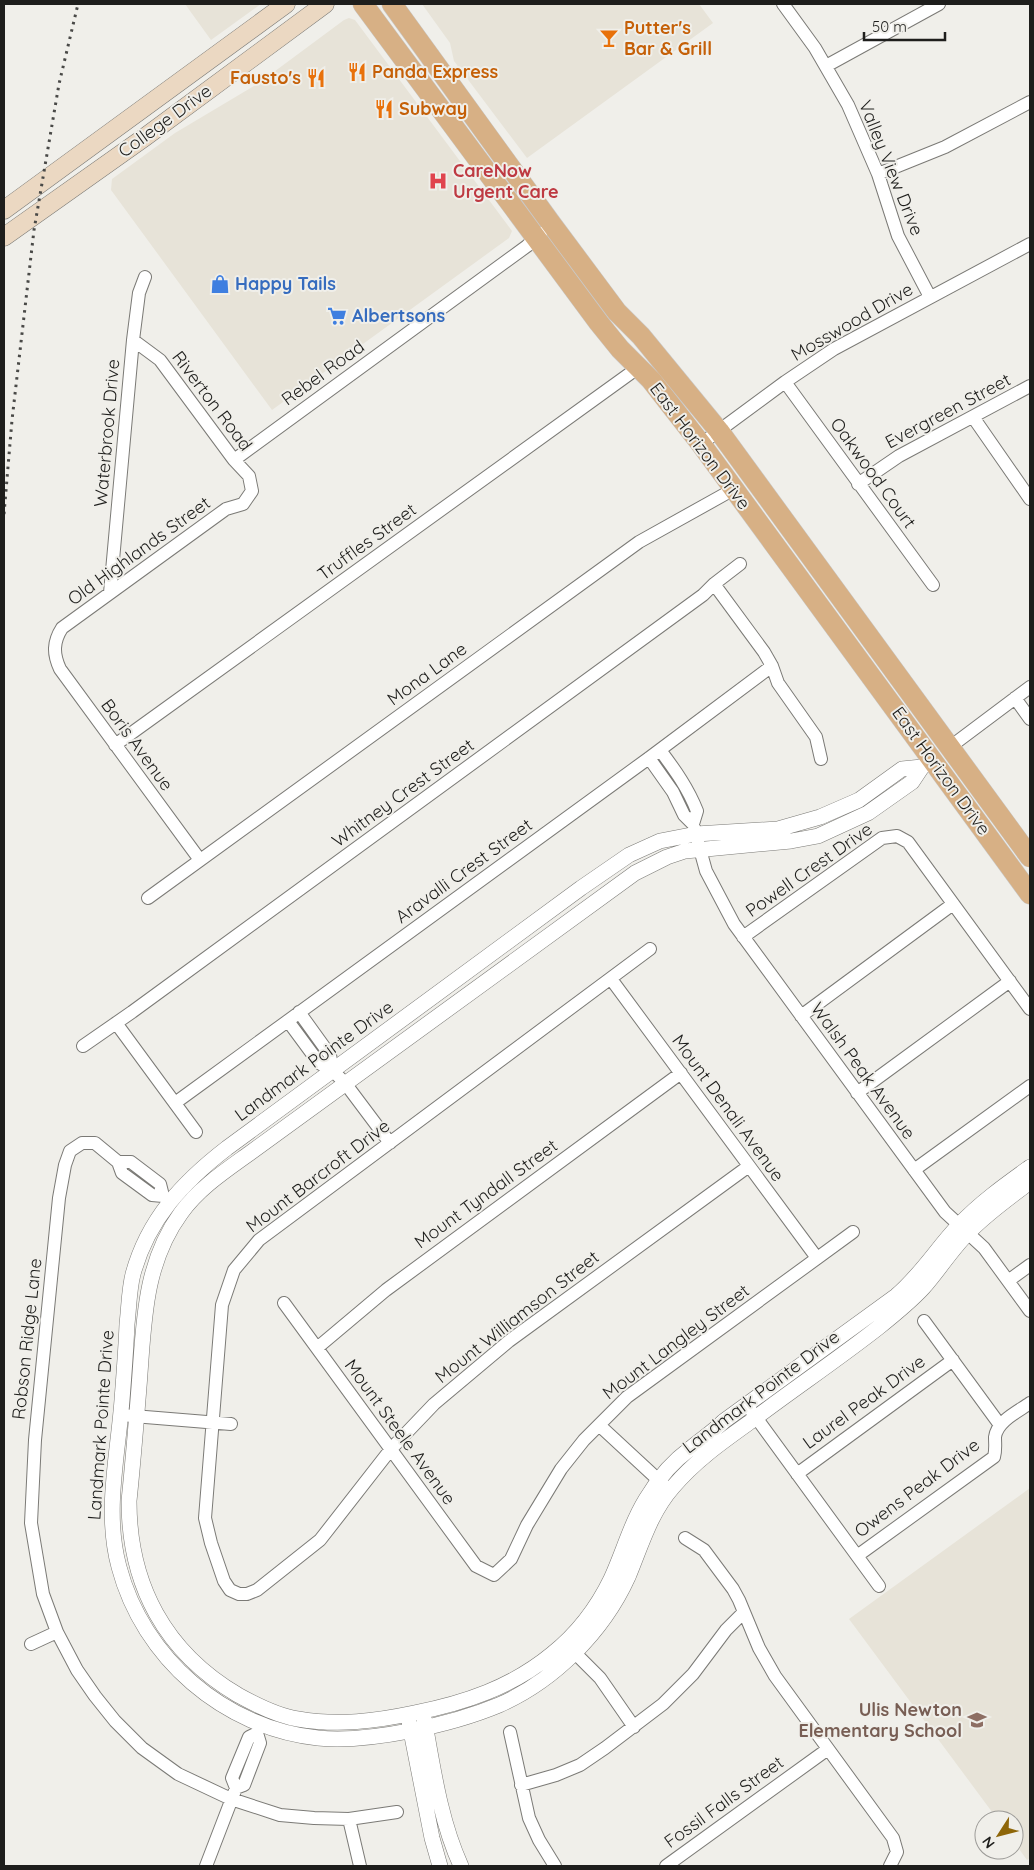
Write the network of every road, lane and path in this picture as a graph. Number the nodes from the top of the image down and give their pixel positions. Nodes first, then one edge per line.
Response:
1 (286, 4) edge
2 (326, 4) edge
3 (363, 4) edge
4 (392, 4) edge
5 (783, 4) edge
6 (939, 4) edge
7 (826, 66) junction
8 (1030, 102) edge
9 (131, 116) junction
10 (145, 137) junction
11 (878, 174) junction
12 (4, 210) edge
13 (550, 222) junction
14 (4, 237) edge
15 (536, 239) junction
16 (1030, 244) edge
17 (145, 277) dead end
18 (930, 297) junction
19 (133, 340) junction
20 (639, 367) junction
21 (784, 382) junction
22 (1030, 386) edge
23 (973, 417) junction
24 (719, 431) junction
25 (701, 444) junction
26 (234, 460) junction
27 (858, 484) junction
28 (734, 490) junction
29 (252, 491) joint
30 (1030, 499) edge
31 (806, 551) junction
32 (740, 564) dead end
33 (714, 584) junction
34 (933, 585) dead end
35 (110, 593) junction
36 (54, 646) joint
37 (772, 666) junction
38 (1030, 687) edge
39 (1016, 698) junction
40 (1030, 719) edge
41 (115, 745) junction
42 (950, 747) junction
43 (660, 750) junction
44 (649, 758) junction
45 (821, 760) dead end
46 (927, 763) junction
47 (694, 829) junction
48 (699, 849) junction
49 (1030, 857) edge
50 (200, 860) junction
51 (1030, 894) edge
52 (148, 898) dead end
53 (953, 904) junction
54 (743, 937) junction
55 (650, 950) dead end
56 (611, 979) junction
57 (1010, 981) junction
58 (1030, 1009) edge
59 (299, 1012) junction
60 (801, 1016) junction
61 (288, 1021) junction
62 (116, 1023) junction
63 (83, 1046) dead end
64 (333, 1071) junction
65 (681, 1073) junction
66 (345, 1083) junction
67 (1030, 1086) edge
68 (857, 1093) junction
69 (175, 1103) junction
70 (196, 1132) dead end
71 (390, 1143) junction
72 (750, 1166) junction
73 (1030, 1167) edge
74 (914, 1170) junction
75 (1030, 1182) edge
76 (166, 1199) junction
77 (182, 1211) junction
78 (963, 1229) junction
79 (853, 1232) dead end
80 (817, 1258) junction
81 (1030, 1265) edge
82 (1008, 1281) junction
83 (284, 1303) dead end
84 (1030, 1311) edge
85 (924, 1321) dead end
86 (317, 1348) junction
87 (952, 1360) junction
88 (1030, 1403) edge
89 (746, 1405) junction
90 (121, 1415) junction
91 (137, 1416) junction
92 (756, 1417) junction
93 (214, 1423) junction
94 (231, 1424) dead end
95 (599, 1425) junction
96 (1000, 1425) junction
97 (391, 1449) junction
98 (797, 1474) junction
99 (658, 1480) junction
100 (670, 1490) junction
101 (685, 1538) dead end
102 (856, 1556) junction
103 (494, 1575) joint
104 (879, 1586) dead end
105 (238, 1594) joint
106 (743, 1613) junction
107 (57, 1632) junction
108 (31, 1644) dead end
109 (570, 1648) junction
110 (422, 1712) junction
111 (407, 1714) junction
112 (262, 1722) junction
113 (634, 1726) junction
114 (418, 1729) junction
115 (510, 1732) dead end
116 (828, 1749) junction
117 (521, 1785) junction
118 (234, 1793) junction
119 (397, 1812) dead end
120 (349, 1819) junction
121 (206, 1866) edge
122 (360, 1866) edge
123 (440, 1866) edge
124 (462, 1866) edge
125 (555, 1866) edge
126 (666, 1866) edge
127 (890, 1866) edge

1 - 9 main road, College Drive
2 - 10 main road, College Drive
3 - 15 main road, East Horizon Drive
4 - 13 main road, East Horizon Drive
5 - 7 street, Valley View Drive
6 - 7 street
7 - 11 street, Valley View Drive
8 - 11 street
9 - 10 main road
9 - 12 main road, College Drive
10 - 14 main road, College Drive
11 - 18 street, Valley View Drive
13 - 15 street, Rebel Road
13 - 24 main road, East Horizon Drive
15 - 20 main road, East Horizon Drive
15 - 26 street, Rebel Road
16 - 18 street, Mosswood Drive
17 - 19 street, Waterbrook Drive
18 - 21 street, Mosswood Drive
19 - 26 street, Riverton Road
19 - 35 street, Waterbrook Drive
20 - 25 main road, East Horizon Drive
20 - 41 street, Truffles Street
21 - 24 street, Mosswood Drive
21 - 27 street, Oakwood Court
22 - 23 street, Evergreen Street
23 - 27 street, Evergreen Street
23 - 30 street
24 - 25 street, Mosswood Drive
24 - 31 main road, East Horizon Drive
25 - 28 main road, East Horizon Drive
26 - 29 street, Riverton Road
27 - 34 street, Oakwood Court
28 - 31 main road
28 - 46 main road, East Horizon Drive
28 - 50 street, Mona Lane
29 - 35 street, Old Highlands Street
31 - 42 main road, East Horizon Drive
32 - 33 street, Whitney Crest Street
33 - 37 street
33 - 62 street, Whitney Crest Street
35 - 36 street, Old Highlands Street
36 - 41 street, Boris Avenue
37 - 43 street, Aravalli Crest Street
37 - 45 street
38 - 39 street
39 - 40 street
39 - 42 street
41 - 50 street, Boris Avenue
42 - 46 street, Landmark Pointe Drive
42 - 49 main road, East Horizon Drive
43 - 44 street, Aravalli Crest Street
43 - 47 street
44 - 47 street
44 - 59 street, Aravalli Crest Street
46 - 47 street, Landmark Pointe Drive
46 - 48 street, Landmark Pointe Drive
46 - 51 main road, East Horizon Drive
47 - 48 street, Walsh Peak Avenue
47 - 64 street, Landmark Pointe Drive
48 - 54 street, Walsh Peak Avenue
48 - 66 street, Landmark Pointe Drive
50 - 52 street, Mona Lane
53 - 54 street, Powell Crest Drive
53 - 57 street
53 - 60 street
54 - 60 street, Walsh Peak Avenue
55 - 56 street, Mount Barcroft Drive
56 - 65 street, Mount Denali Avenue
56 - 71 street, Mount Barcroft Drive
57 - 58 street
57 - 68 street
59 - 61 street, Aravalli Crest Street
59 - 64 street
60 - 68 street, Walsh Peak Avenue
61 - 64 street
61 - 69 street, Aravalli Crest Street
62 - 63 street, Whitney Crest Street
62 - 69 street
64 - 66 street
64 - 76 street, Landmark Pointe Drive
65 - 72 street, Mount Denali Avenue
65 - 86 street, Mount Tyndall Street
66 - 71 street
66 - 77 street, Landmark Pointe Drive
67 - 74 street
68 - 74 street, Walsh Peak Avenue
69 - 70 street
71 - 93 street, Mount Barcroft Drive
72 - 80 street, Mount Denali Avenue
72 - 97 street, Mount Williamson Street
73 - 78 street, Landmark Pointe Drive
74 - 78 street, Walsh Peak Avenue
75 - 78 street, Landmark Pointe Drive
76 - 77 street
76 - 90 street, Landmark Pointe Drive
76 - 107 street, Robson Ridge Lane
77 - 91 street, Landmark Pointe Drive
78 - 82 street, Walsh Peak Avenue
78 - 89 street, Landmark Pointe Drive
78 - 92 street, Landmark Pointe Drive
79 - 80 street, Mount Langley Street
80 - 95 street, Mount Langley Street
81 - 82 street
82 - 84 street, Walsh Peak Avenue
83 - 86 street, Mount Steele Avenue
85 - 87 street
86 - 97 street, Mount Steele Avenue
87 - 96 street
87 - 98 street, Laurel Peak Drive
88 - 96 street
89 - 92 street
89 - 99 street, Landmark Pointe Drive
90 - 91 street
90 - 112 street, Landmark Pointe Drive
91 - 93 street
91 - 112 street, Landmark Pointe Drive
92 - 98 street
92 - 100 street, Landmark Pointe Drive
93 - 94 street
93 - 105 street, Mount Barcroft Drive
95 - 99 street
95 - 103 street, Mount Langley Street
96 - 102 street, Owens Peak Drive
97 - 103 street, Mount Steele Avenue
97 - 105 street, Mount Williamson Street
98 - 102 street
99 - 100 street
99 - 109 street, Landmark Pointe Drive
100 - 109 street, Landmark Pointe Drive
101 - 106 street
102 - 104 street
106 - 113 street
106 - 116 street
107 - 108 street
107 - 118 street, Robson Ridge Lane
109 - 110 street, Landmark Pointe Drive
109 - 113 street
109 - 114 street, Landmark Pointe Drive
110 - 111 street, Landmark Pointe Drive
110 - 114 street
111 - 112 street, Landmark Pointe Drive
111 - 114 street
112 - 114 street, Landmark Pointe Drive
112 - 118 street
113 - 117 street
114 - 123 street
114 - 124 street
115 - 117 street
116 - 126 street, Fossil Falls Street
116 - 127 street
117 - 125 street
118 - 120 street, Robson Ridge Lane
118 - 121 street
119 - 120 street, Robson Ridge Lane
120 - 122 street

